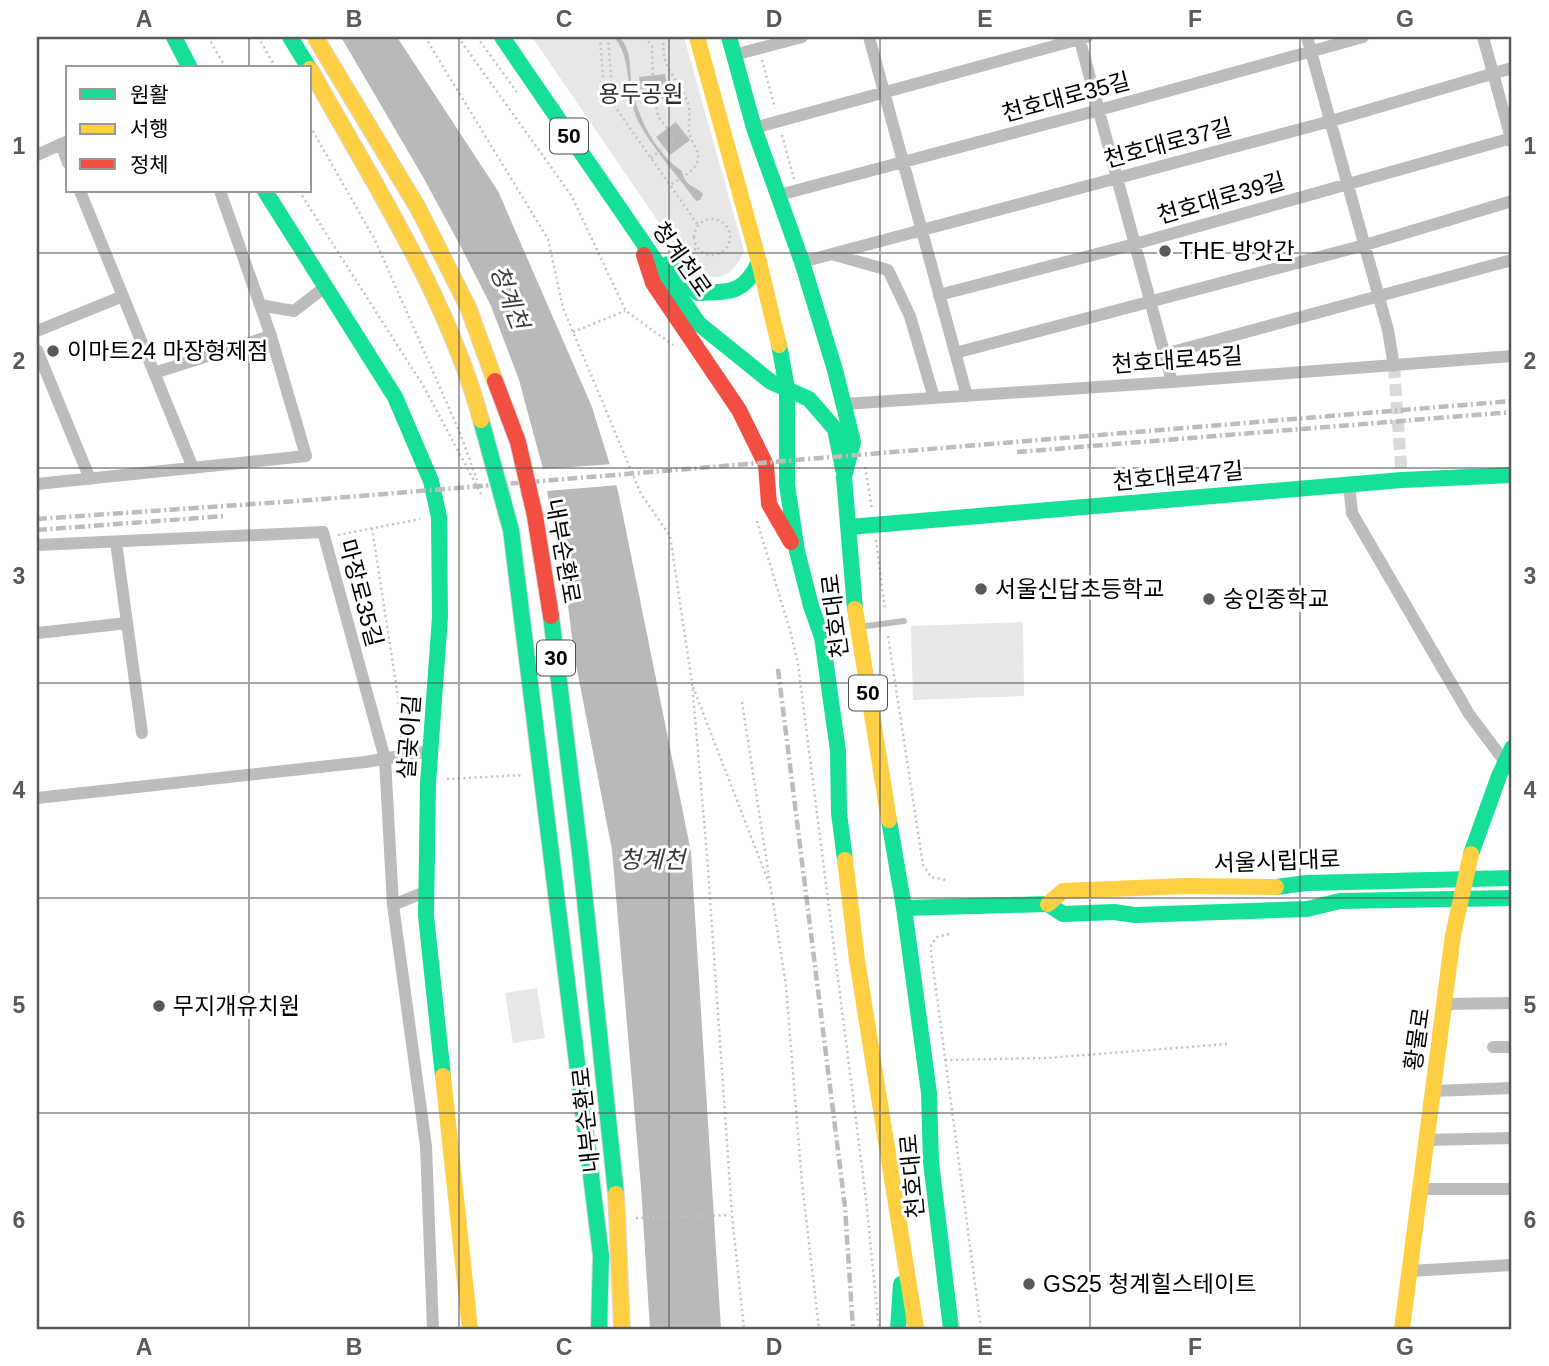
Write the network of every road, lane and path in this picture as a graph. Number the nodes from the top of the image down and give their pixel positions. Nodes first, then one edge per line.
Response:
1 (174, 37) edge
2 (208, 37) edge
3 (258, 37) edge
4 (290, 37) edge
5 (316, 37) edge
6 (425, 37) edge
7 (458, 37) edge
8 (502, 37) edge
9 (600, 37) edge
10 (608, 37) edge
11 (645, 37) edge
12 (664, 37) edge
13 (697, 37) edge
14 (729, 37) edge
15 (802, 37) edge
16 (869, 37) edge
17 (1082, 37) edge
18 (1307, 37) edge
19 (1363, 37) edge
20 (1483, 37) edge
21 (1311, 51) junction
22 (734, 55) junction
23 (189, 66) edge
24 (225, 66) edge
25 (275, 66) edge
26 (307, 66) edge
27 (1512, 68) edge
28 (1494, 73) junction
29 (312, 74) edge
30 (679, 89) junction
31 (653, 90) junction
32 (884, 92) junction
33 (613, 105) junction
34 (1099, 110) junction
35 (1331, 121) junction
36 (754, 128) junction
37 (312, 130) edge
38 (1512, 140) edge
39 (64, 143) edge
40 (37, 155) edge
41 (651, 158) junction
42 (904, 163) junction
43 (1117, 178) junction
44 (1348, 183) junction
45 (670, 185) junction
46 (80, 192) edge
47 (220, 192) edge
48 (266, 192) edge
49 (300, 192) edge
50 (779, 195) junction
51 (1512, 201) edge
52 (698, 225) junction
53 (922, 230) junction
54 (637, 234) junction
55 (1135, 244) junction
56 (1365, 245) junction
57 (697, 248) junction
58 (835, 255) junction
59 (1512, 260) edge
60 (677, 261) dead end
61 (759, 262) junction
62 (802, 262) junction
63 (325, 288) junction
64 (939, 295) junction
65 (123, 296) junction
66 (1379, 296) junction
67 (1150, 301) junction
68 (260, 305) junction
69 (626, 311) junction
70 (37, 331) edge
71 (573, 332) junction
72 (271, 336) junction
73 (37, 350) edge
74 (681, 351) dead end
75 (955, 353) junction
76 (1165, 354) junction
77 (1512, 356) edge
78 (1394, 366) junction
79 (154, 373) junction
80 (1172, 382) junction
81 (787, 388) junction
82 (967, 396) junction
83 (934, 398) junction
84 (845, 404) junction
85 (464, 426) dead end
86 (193, 468) junction
87 (1512, 475) edge
88 (844, 477) junction
89 (90, 479) junction
90 (37, 484) edge
91 (1349, 484) junction
92 (484, 500) junction
93 (420, 519) dead end
94 (757, 519) dead end
95 (849, 527) junction
96 (372, 528) junction
97 (324, 537) junction
98 (116, 542) junction
99 (37, 545) edge
100 (797, 551) junction
101 (904, 621) dead end
102 (127, 623) junction
103 (858, 628) junction
104 (38, 633) edge
105 (888, 636) dead end
106 (692, 683) junction
107 (742, 702) dead end
108 (142, 733) dead end
109 (402, 744) dead end
110 (430, 751) junction
111 (1509, 755) edge
112 (385, 759) junction
113 (533, 774) dead end
114 (447, 779) dead end
115 (37, 798) edge
116 (1512, 878) edge
117 (1465, 879) junction
118 (946, 880) dead end
119 (771, 889) junction
120 (427, 891) junction
121 (1461, 898) junction
122 (1512, 898) edge
123 (1048, 904) junction
124 (393, 905) junction
125 (904, 908) junction
126 (949, 934) dead end
127 (1512, 1003) edge
128 (1445, 1004) junction
129 (1227, 1044) dead end
130 (1493, 1047) dead end
131 (1512, 1047) edge
132 (945, 1060) junction
133 (1512, 1088) edge
134 (1433, 1091) junction
135 (1512, 1138) edge
136 (1426, 1140) junction
137 (1420, 1189) junction
138 (1512, 1189) edge
139 (732, 1215) junction
140 (626, 1218) dead end
141 (904, 1248) junction
142 (1512, 1265) edge
143 (944, 1270) junction
144 (1410, 1271) junction
145 (433, 1329) edge
146 (470, 1329) edge
147 (599, 1329) edge
148 (622, 1329) edge
149 (744, 1329) edge
150 (819, 1329) edge
151 (879, 1329) edge
152 (898, 1329) edge
153 (916, 1329) edge
154 (951, 1329) edge
155 (963, 1329) edge
156 (981, 1329) edge
157 (1402, 1329) edge

1 - 23 main road
2 - 24 path
3 - 25 path
4 - 26 main road, 내부순환로 / 30
5 - 148 main road, 내부순환로 / 30, bridge
6 - 71 path
7 - 69 path
8 - 54 main road, 청계천로 / 50
9 - 33 path
10 - 33 path
11 - 31 path
12 - 30 path
13 - 61 main road, 천호대로
14 - 22 main road, 천호대로
15 - 22 street
16 - 32 street
17 - 32 street
17 - 34 street
18 - 21 street
19 - 21 street, 천호대로35길
20 - 28 street
21 - 34 street, 천호대로35길
21 - 35 street
22 - 36 main road, 천호대로
27 - 28 street, 천호대로37길
28 - 35 street, 천호대로37길
28 - 38 street
29 - 147 main road, 내부순환로 / 30, bridge
30 - 31 path
30 - 45 path
31 - 41 path
32 - 36 street
32 - 42 street
33 - 41 path
34 - 42 street, 천호대로35길
34 - 43 street
35 - 43 street, 천호대로37길
35 - 44 street
36 - 50 main road, 천호대로
37 - 92 path
38 - 44 street, 천호대로39길
39 - 40 street
41 - 45 path
42 - 50 street, 천호대로35길
42 - 53 street
43 - 53 street, 천호대로37길
43 - 55 street
44 - 55 street, 천호대로39길
44 - 56 street
45 - 52 path
46 - 65 street
47 - 68 street
48 - 63 main road, 살곶이길
49 - 92 path
50 - 62 main road, 천호대로
51 - 56 street
52 - 57 path
52 - 57 path
53 - 58 street, 천호대로37길
53 - 64 street
54 - 61 main road
54 - 81 main road, 청계천로 / 50
54 - 100 main road
55 - 64 street, 천호대로39길
55 - 67 street
56 - 66 street
56 - 67 street
57 - 60 path
58 - 62 street, 천호대로37길
58 - 83 street, 천호대로37길
59 - 66 street
61 - 81 main road, 천호대로
62 - 84 main road, 천호대로
63 - 68 street
63 - 110 main road, 살곶이길
64 - 75 street
65 - 70 street
65 - 79 street
66 - 76 street
66 - 78 street
67 - 75 street
67 - 76 street
68 - 72 street
69 - 71 path
69 - 74 path
71 - 106 path
72 - 79 street
72 - 86 street
73 - 89 street
75 - 82 street
76 - 80 street
77 - 78 street, 천호대로45길
78 - 80 street, 천호대로45길
79 - 86 street
80 - 82 street, 천호대로45길
81 - 88 main road, 청계천로
81 - 100 main road, 천호대로
82 - 83 street, 천호대로45길
83 - 84 street, 천호대로45길
84 - 88 main road, 천호대로
85 - 92 path
86 - 89 street
87 - 91 main road, 천호대로47길
88 - 95 main road, 천호대로 / 50
89 - 90 street
91 - 95 main road, 천호대로47길
91 - 111 street, 황물로
93 - 96 path
94 - 151 path
95 - 103 main road, 천호대로 / 50
96 - 97 path
96 - 109 path
97 - 98 street, 마장로35길
97 - 112 street, 마장로35길
98 - 99 street, 마장로35길
98 - 102 street
100 - 141 main road, 천호대로
101 - 103 lane
102 - 104 street
102 - 108 street
103 - 125 main road, 천호대로 / 50
105 - 118 path
106 - 119 path
106 - 139 path
107 - 119 path
110 - 112 street
110 - 120 main road, 살곶이길
111 - 117 main road, 황물로
112 - 115 street
112 - 124 street, 마장로35길
113 - 114 path
116 - 117 main road, 서울시립대로
117 - 121 main road, 황물로
117 - 123 main road, 서울시립대로
119 - 150 path
120 - 124 street
120 - 146 main road, 살곶이길
121 - 122 main road, 서울시립대로
121 - 123 main road, 서울시립대로
121 - 128 main road, 황물로
123 - 125 main road, 서울시립대로
124 - 145 street, 마장로35길
125 - 143 main road, 천호대로 / 50
126 - 132 path
127 - 128 street
128 - 134 main road, 황물로
129 - 132 path
130 - 131 street
132 - 156 path
133 - 134 street
134 - 136 main road, 황물로
135 - 136 street
136 - 137 main road, 황물로
137 - 138 street
137 - 144 main road, 황물로
139 - 140 path
139 - 149 path
141 - 152 main road
141 - 153 main road, 천호대로
142 - 144 street
143 - 154 main road, 천호대로 / 50
143 - 155 main road
144 - 157 main road, 황물로

